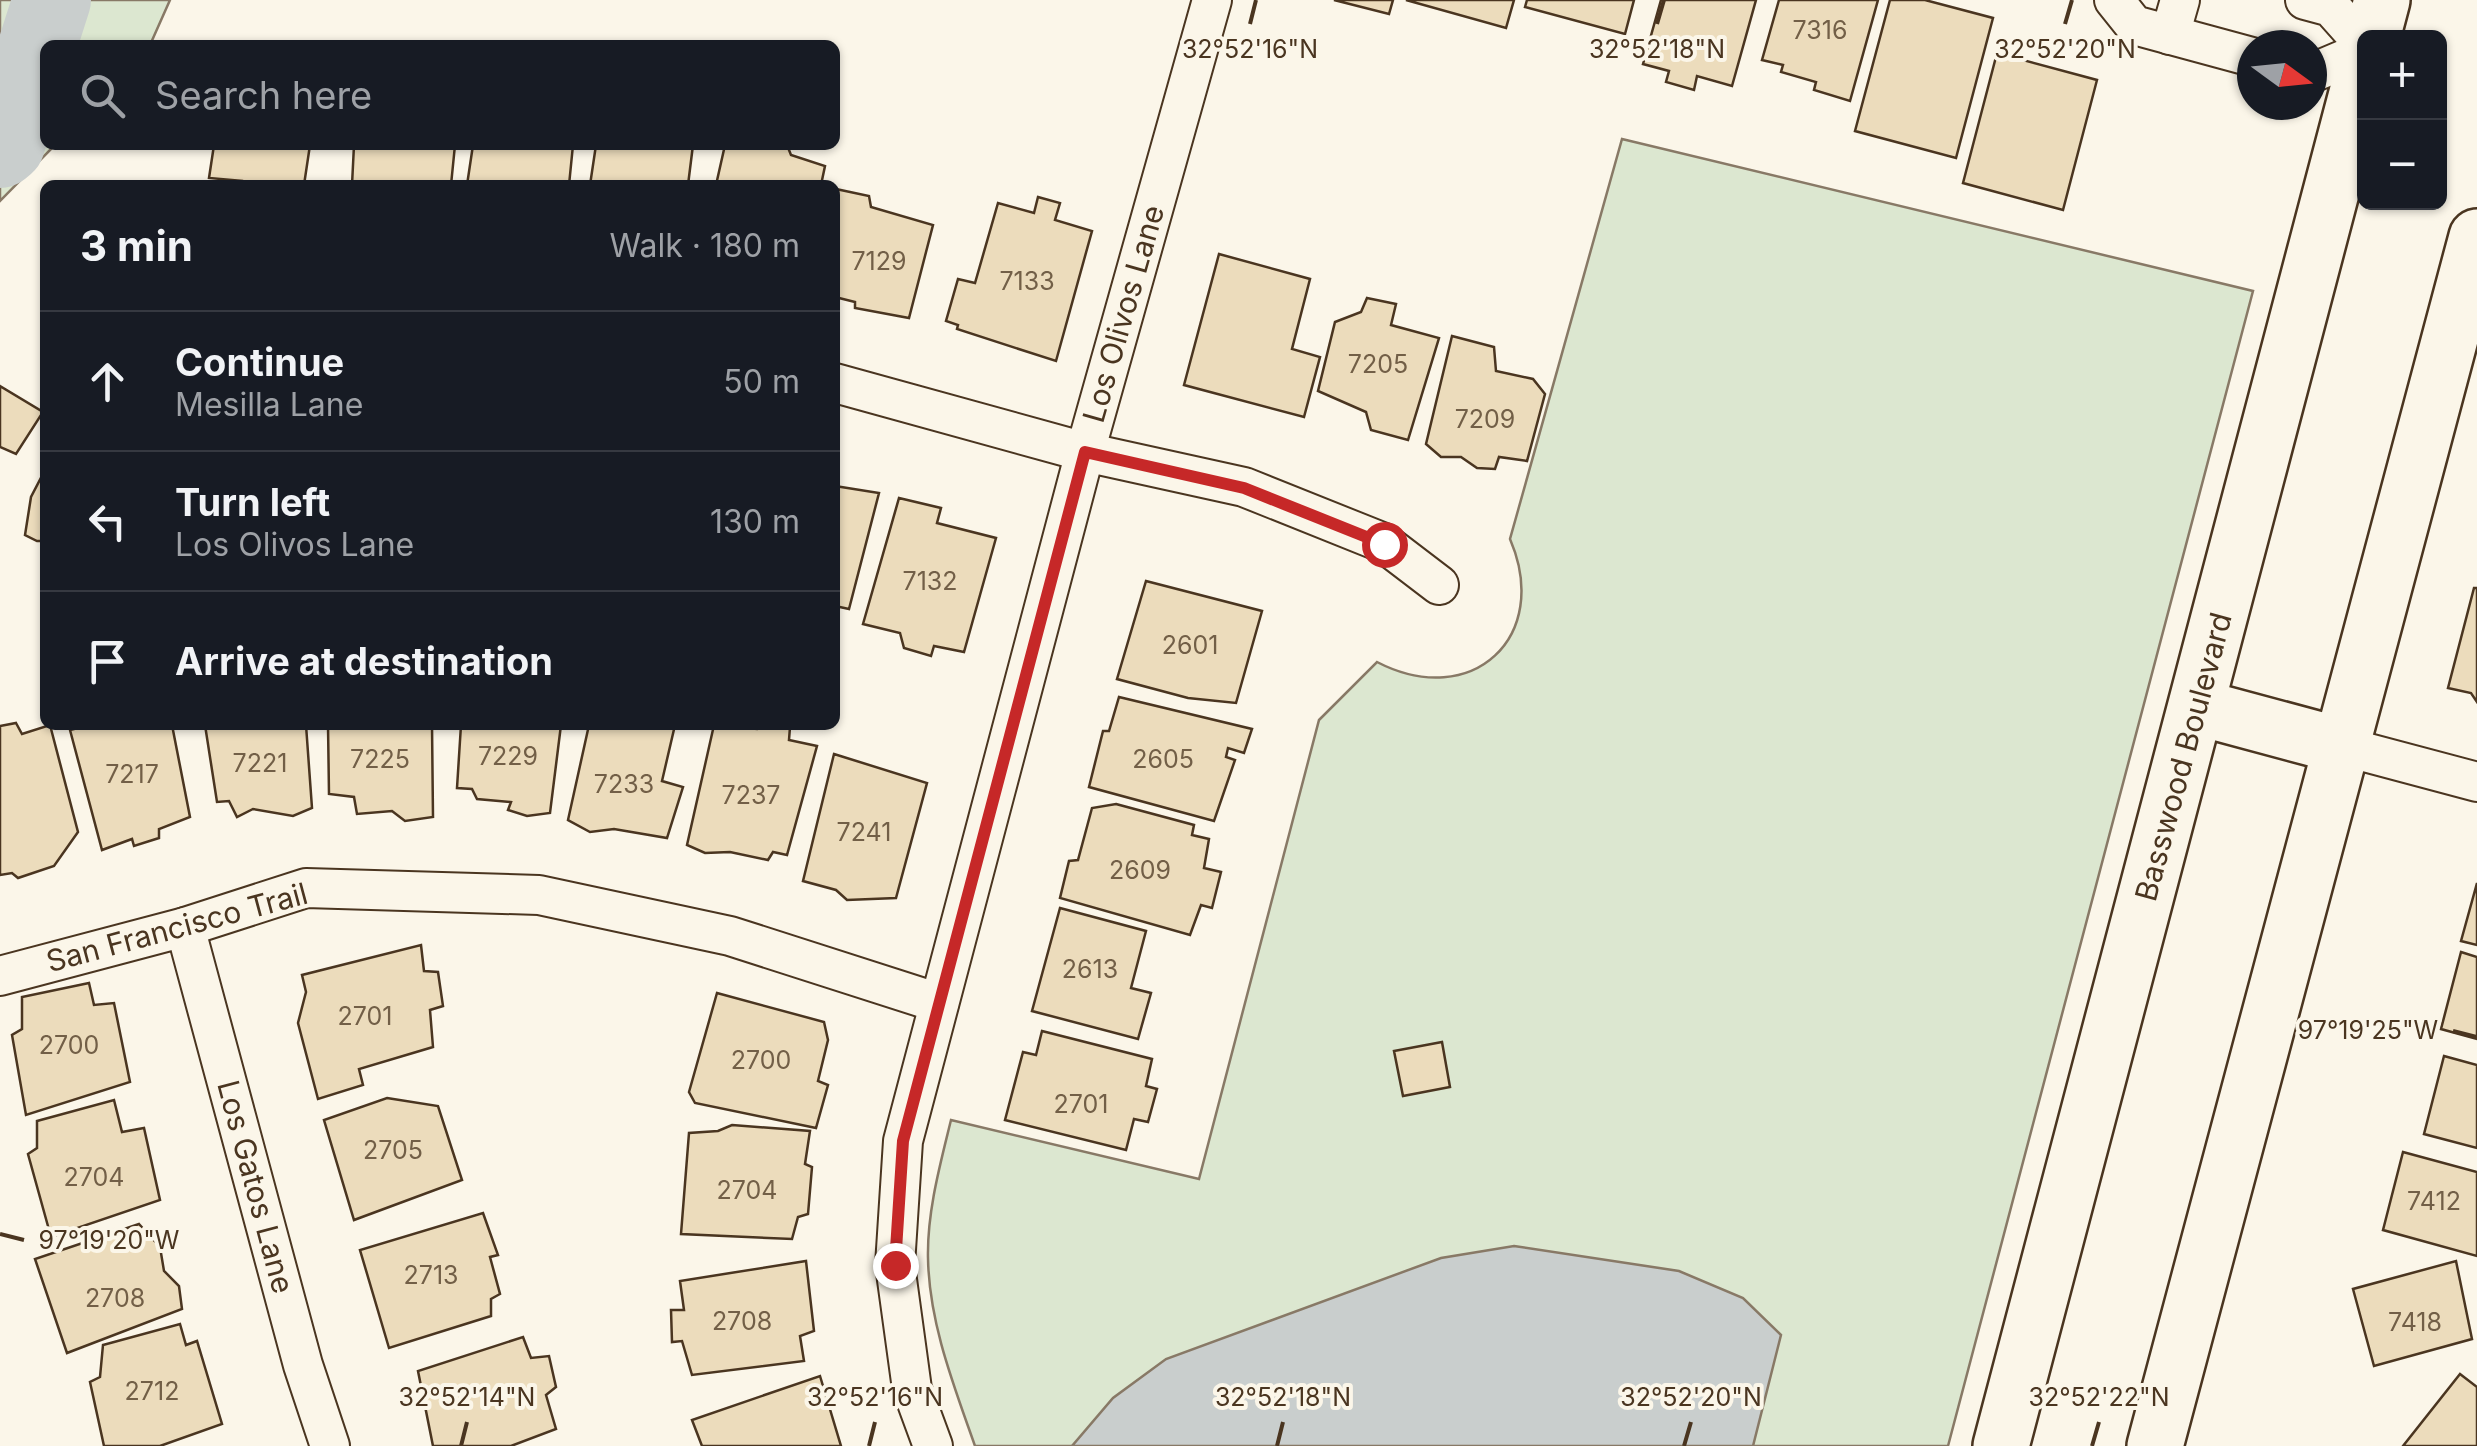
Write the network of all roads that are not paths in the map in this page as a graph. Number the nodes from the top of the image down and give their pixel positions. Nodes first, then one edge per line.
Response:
1 (1212, 0) edge
2 (2114, 0) edge
3 (2304, 0) edge
4 (2382, 0) edge
5 (2175, 17) edge
6 (2374, 30) edge
7 (2357, 39) edge
8 (2237, 49) edge
9 (2357, 50) edge
10 (2327, 66) edge
11 (2357, 94) edge
12 (2477, 237) edge
13 (840, 384) edge
14 (1085, 452) junction
15 (1439, 585) dead end
16 (2197, 708) junction
17 (2342, 746) junction
18 (2477, 782) edge
19 (185, 927) junction
20 (0, 976) edge
21 (940, 1003) junction
22 (330, 1446) edge
23 (933, 1446) edge
24 (2001, 1446) edge
25 (2155, 1446) edge

1 - 14 street, Los Olivos Lane
2 - 5 street
3 - 7 street
4 - 6 main road
5 - 8 street
9 - 10 street
11 - 16 main road, Basswood Boulevard
12 - 17 main road
13 - 14 street
14 - 15 street
14 - 21 street, Los Olivos Lane
16 - 17 main road
16 - 24 main road, Basswood Boulevard
17 - 18 street
17 - 25 main road
19 - 20 street, San Francisco Trail
19 - 21 street, San Francisco Trail
19 - 22 street, Los Gatos Lane
21 - 23 street, Los Olivos Lane

